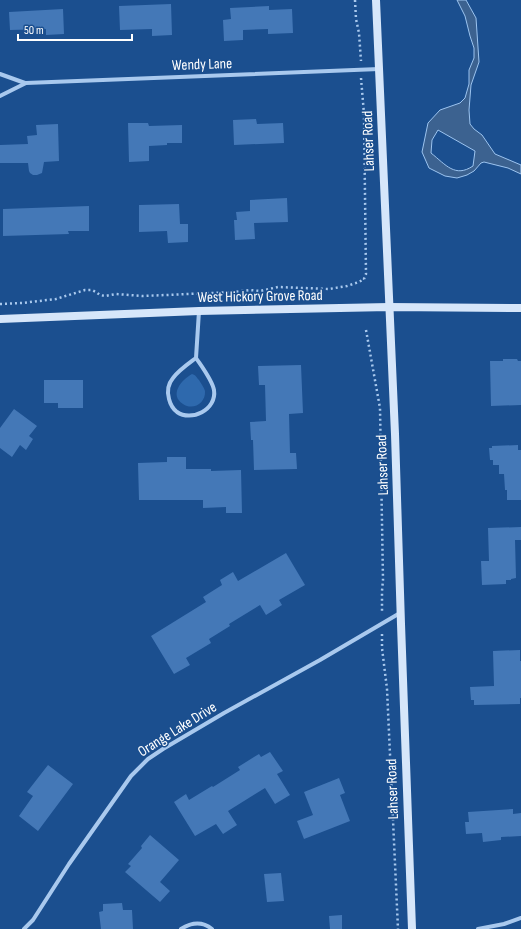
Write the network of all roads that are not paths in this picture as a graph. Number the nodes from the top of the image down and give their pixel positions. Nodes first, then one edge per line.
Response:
1 (376, 0) edge
2 (378, 69) junction
3 (0, 74) edge
4 (26, 83) junction
5 (0, 96) edge
6 (389, 307) junction
7 (521, 308) edge
8 (199, 311) junction
9 (0, 319) edge
10 (196, 358) junction
11 (400, 613) junction
12 (521, 918) edge
13 (24, 929) edge
14 (181, 929) edge
15 (212, 929) edge
16 (412, 929) edge
17 (478, 929) edge

1 - 2 street, Lahser Road
2 - 4 street, Wendy Lane
2 - 6 street, Lahser Road
3 - 4 street, Wendy Lane
4 - 5 street, Wendy Lane
6 - 7 street, West Hickory Grove Road
6 - 8 street, West Hickory Grove Road
6 - 11 street, Lahser Road
8 - 9 street, West Hickory Grove Road
8 - 10 street
10 - 10 street
11 - 13 street, Orange Lake Drive
11 - 16 street, Lahser Road
12 - 17 street
14 - 15 street

